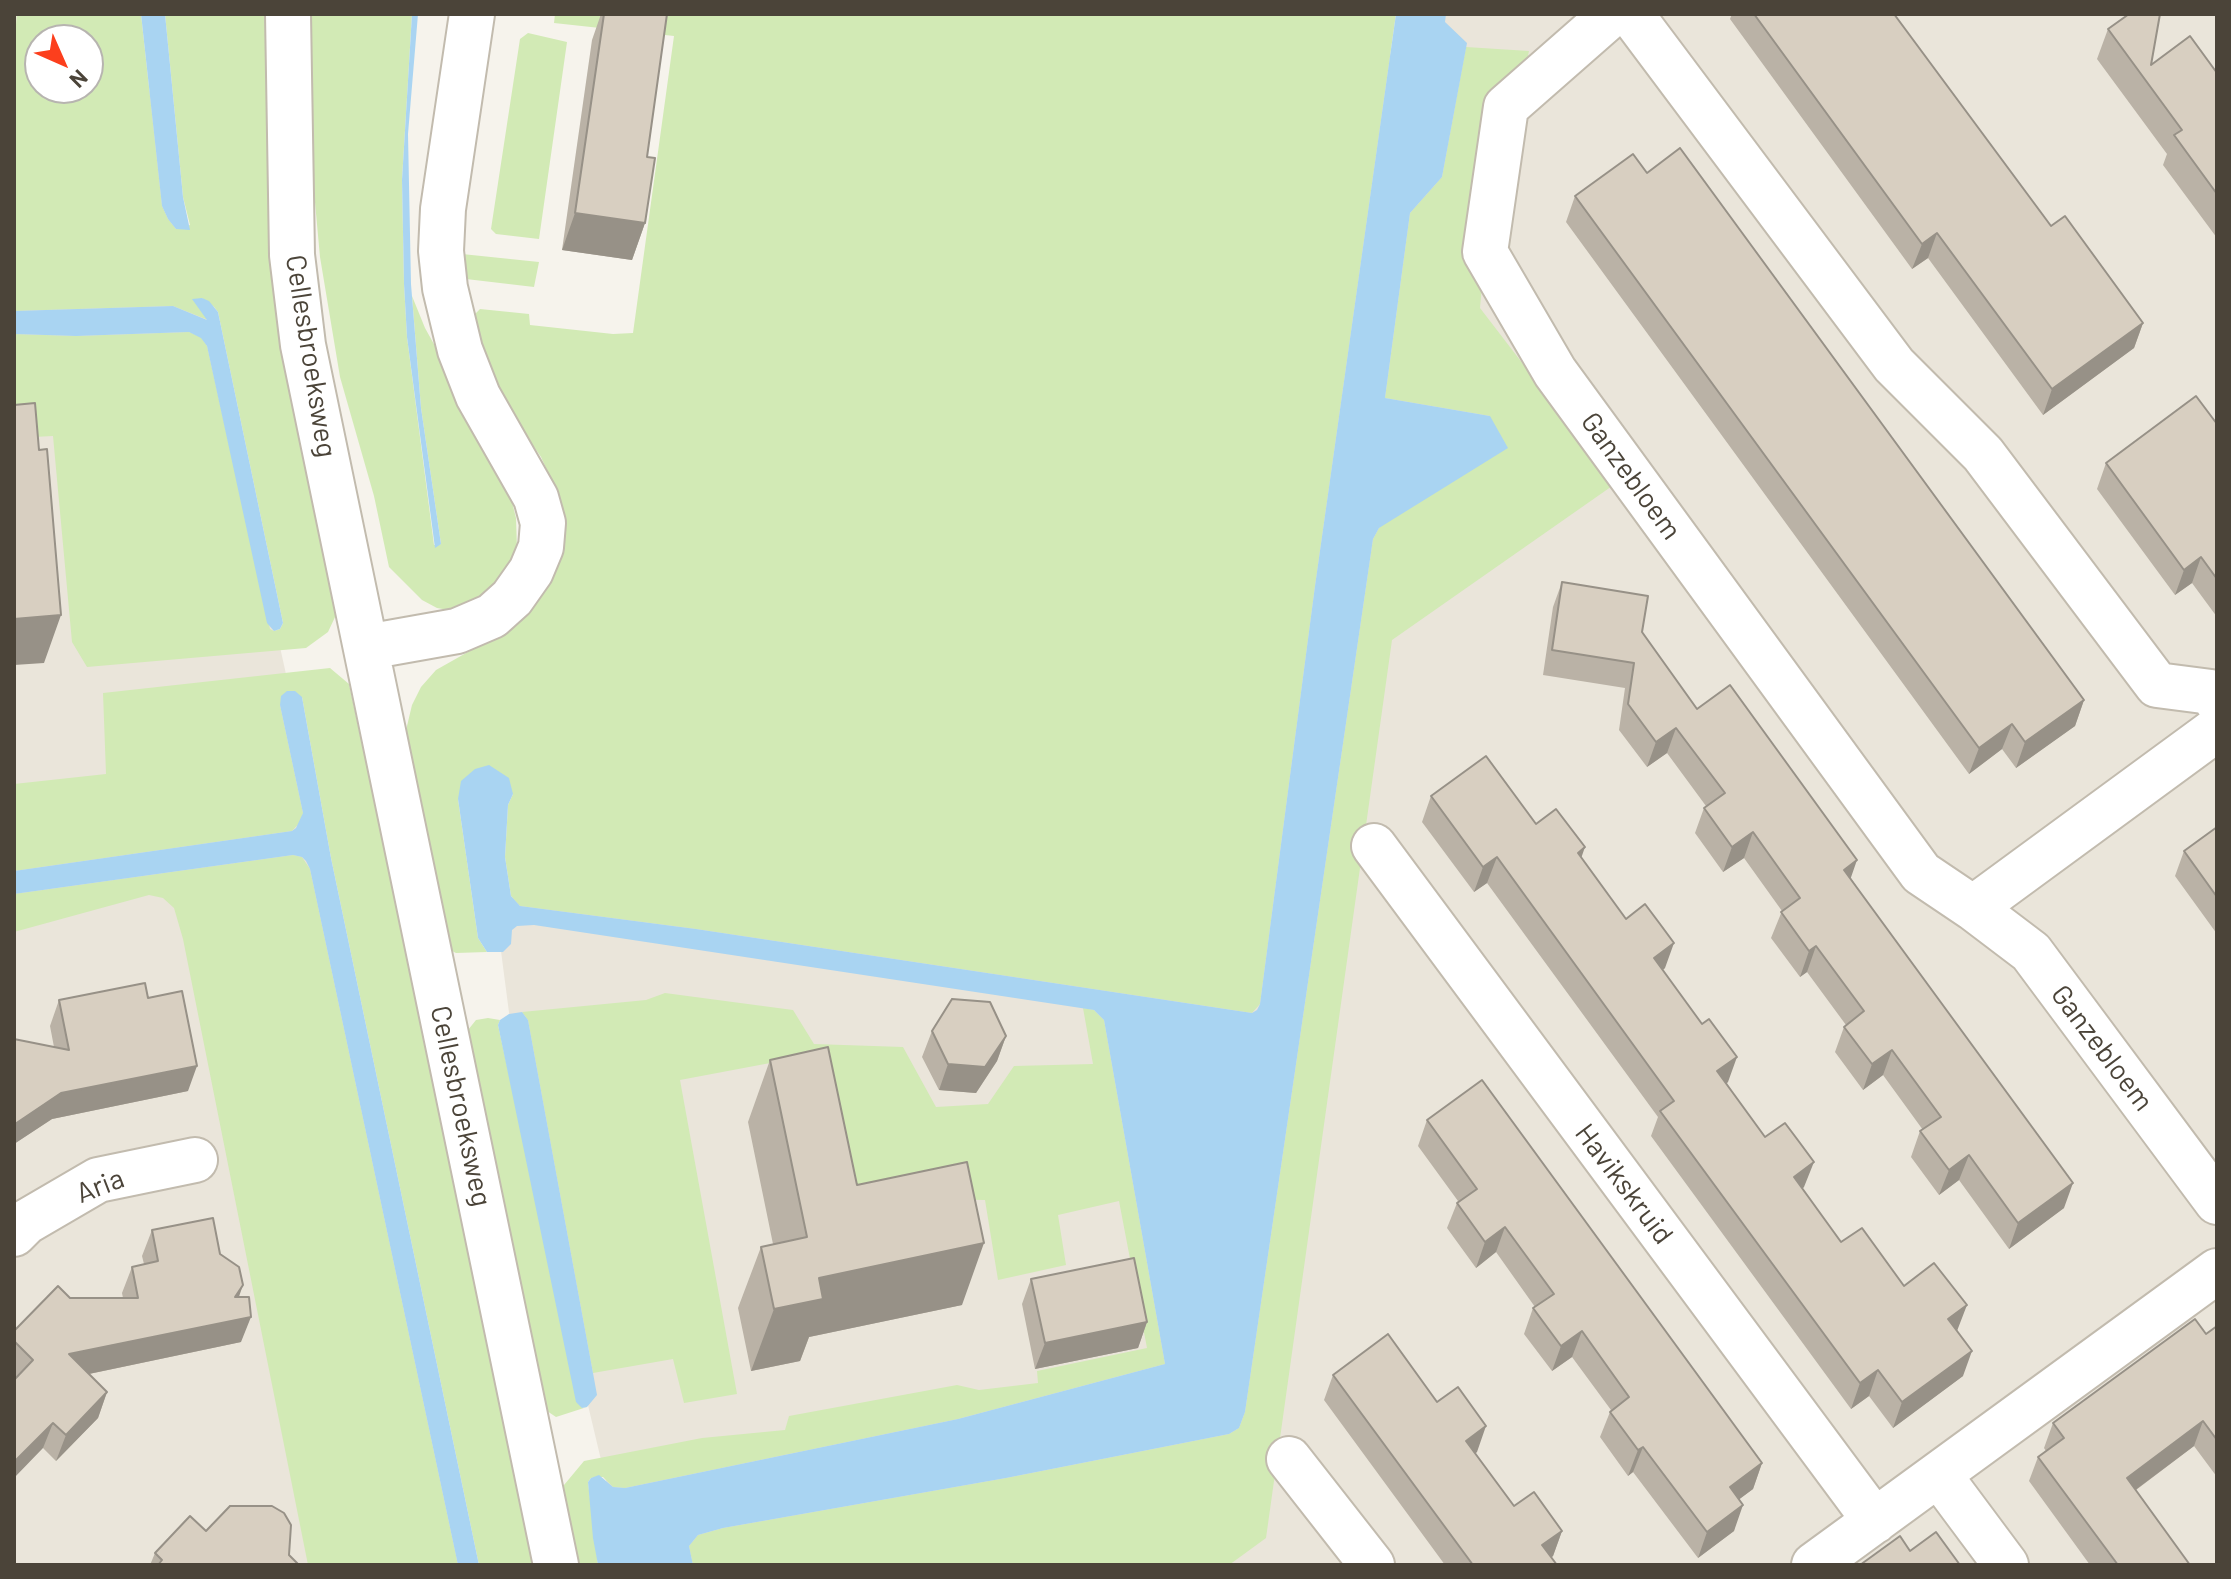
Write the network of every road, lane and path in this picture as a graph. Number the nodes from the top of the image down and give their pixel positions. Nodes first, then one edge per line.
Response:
1 (288, 14) edge
2 (472, 14) edge
3 (1612, 14) edge
4 (1631, 14) edge
5 (367, 647) junction
6 (2217, 701) edge
7 (2217, 729) edge
8 (1374, 846) dead end
9 (1973, 908) junction
10 (195, 1160) dead end
11 (2217, 1202) edge
12 (14, 1234) edge
13 (2217, 1271) edge
14 (1289, 1459) dead end
15 (1939, 1475) junction
16 (1875, 1521) junction
17 (556, 1565) edge
18 (1372, 1565) edge
19 (1814, 1565) edge
20 (2006, 1565) edge

1 - 5 street, Cellesbroeksweg
2 - 5 street
3 - 9 street, Ganzebloem
4 - 6 street
5 - 17 street, Cellesbroeksweg
7 - 9 street
8 - 16 street, Havikskruid
9 - 11 street, Ganzebloem
10 - 12 street, Aria
13 - 15 street
14 - 18 street
15 - 16 street
15 - 20 street
16 - 19 street

